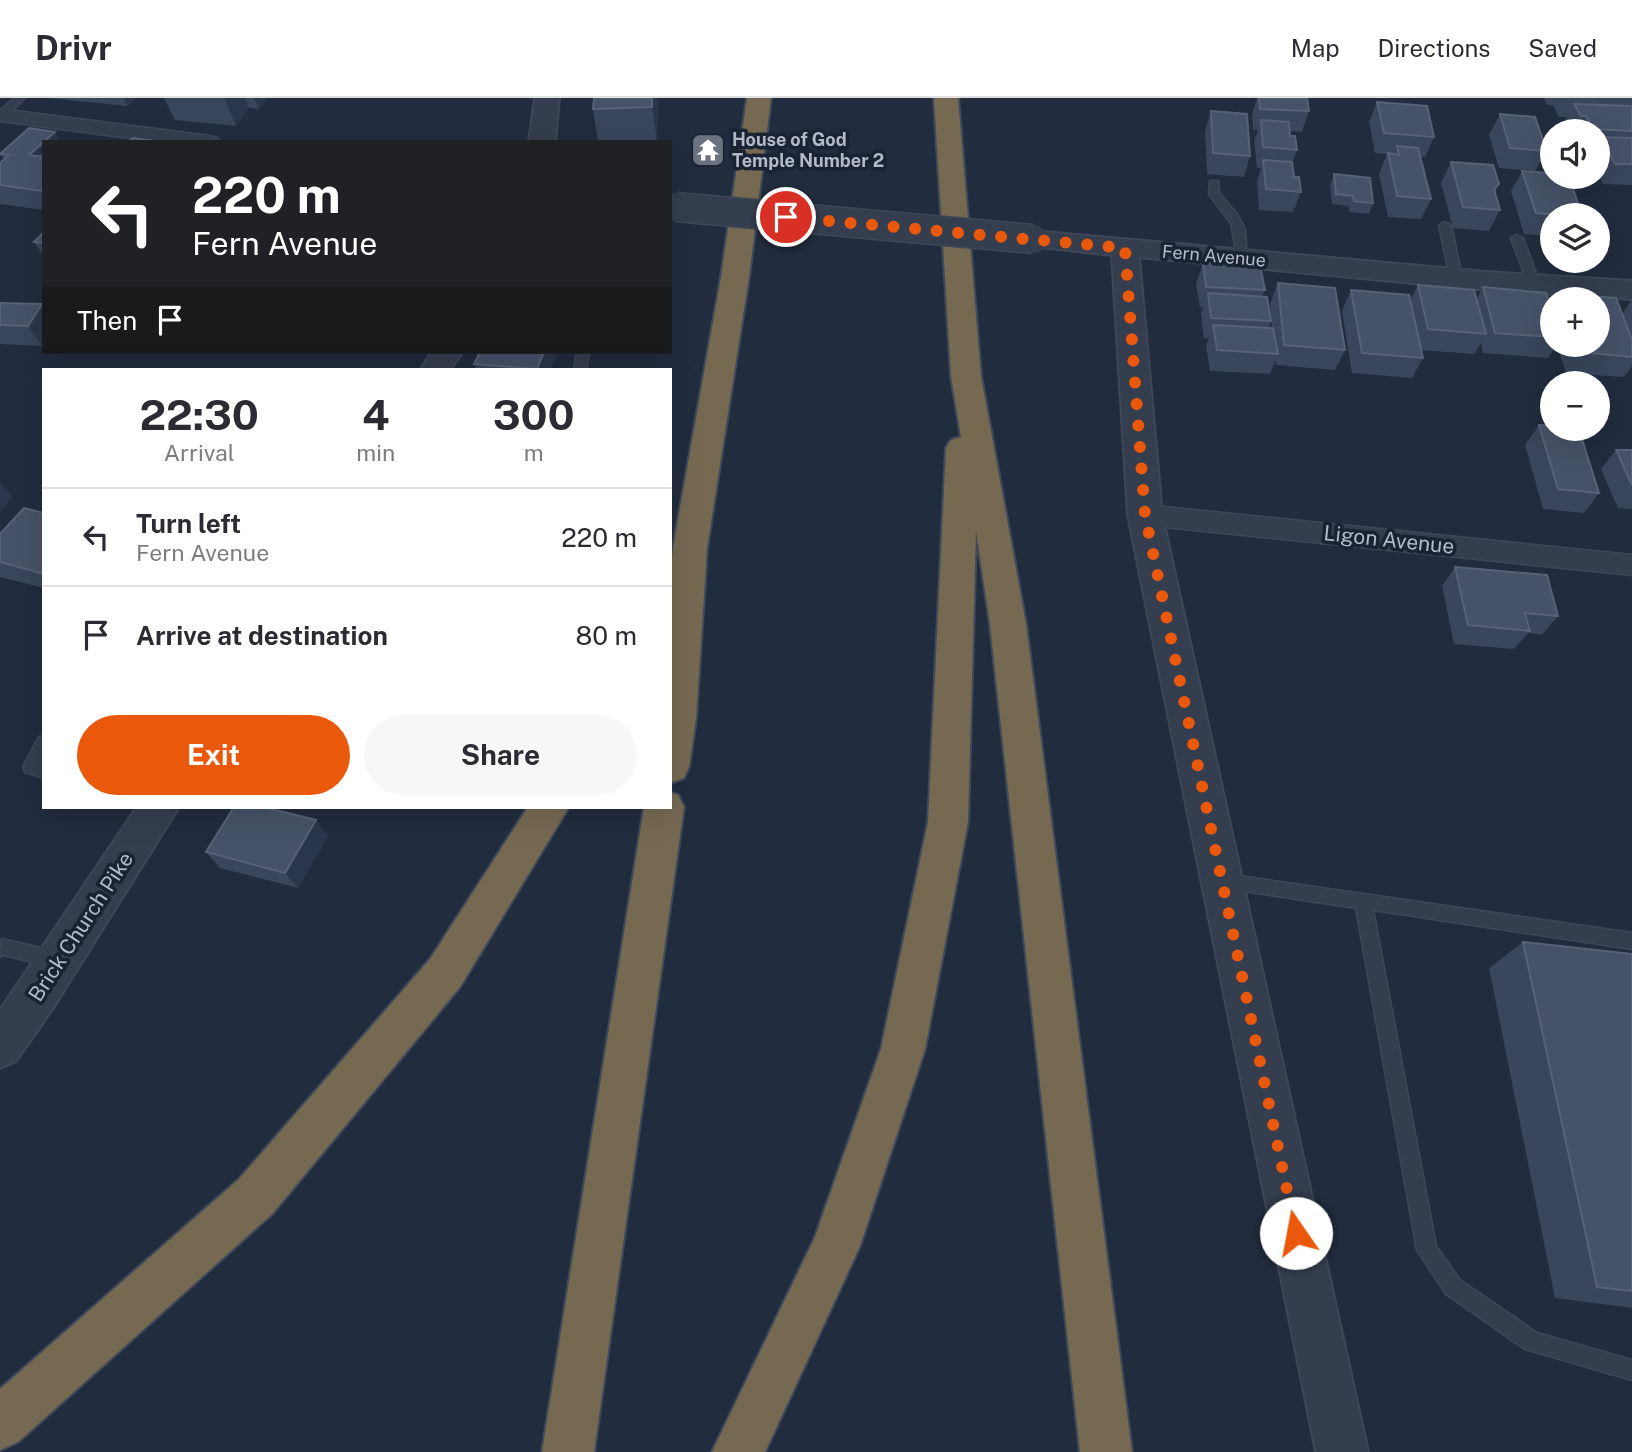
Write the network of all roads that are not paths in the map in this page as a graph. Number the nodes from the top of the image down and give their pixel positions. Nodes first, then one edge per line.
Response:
1 (20, 98) edge
2 (547, 98) edge
3 (759, 98) edge
4 (946, 98) edge
5 (1, 115) edge
6 (195, 140) edge
7 (542, 140) edge
8 (1214, 183) dead end
9 (673, 207) edge
10 (1445, 226) dead end
11 (1517, 238) dead end
12 (1125, 248) junction
13 (1244, 258) junction
14 (1456, 278) junction
15 (1534, 284) junction
16 (1632, 290) edge
17 (966, 376) junction
18 (1145, 515) junction
19 (690, 548) junction
20 (1632, 565) edge
21 (672, 582) edge
22 (42, 746) edge
23 (672, 753) edge
24 (42, 770) edge
25 (158, 809) edge
26 (548, 809) edge
27 (664, 809) edge
28 (1222, 880) junction
29 (1363, 901) junction
30 (1632, 941) edge
31 (0, 949) edge
32 (60, 960) junction
33 (0, 1046) edge
34 (1632, 1370) edge
35 (0, 1424) edge
36 (1346, 1451) edge
37 (568, 1452) edge
38 (738, 1452) edge
39 (1106, 1452) edge

1 - 5 lane
2 - 7 street
3 - 19 highway
4 - 17 highway
5 - 6 street
8 - 13 lane
9 - 12 street, Fern Avenue, bridge
10 - 14 lane
11 - 15 lane
12 - 13 street, Fern Avenue
12 - 18 street
13 - 14 street, Fern Avenue
14 - 15 street, Fern Avenue
15 - 16 street, Fern Avenue
17 - 38 highway
17 - 39 highway
18 - 20 street, Ligon Avenue
18 - 28 street
19 - 21 highway
19 - 23 highway
22 - 24 lane
25 - 32 street, Brick Church Pike
26 - 35 highway
27 - 37 highway
28 - 29 lane
28 - 36 street
29 - 30 lane
29 - 34 lane
31 - 32 lane
32 - 33 street, Brick Church Pike

